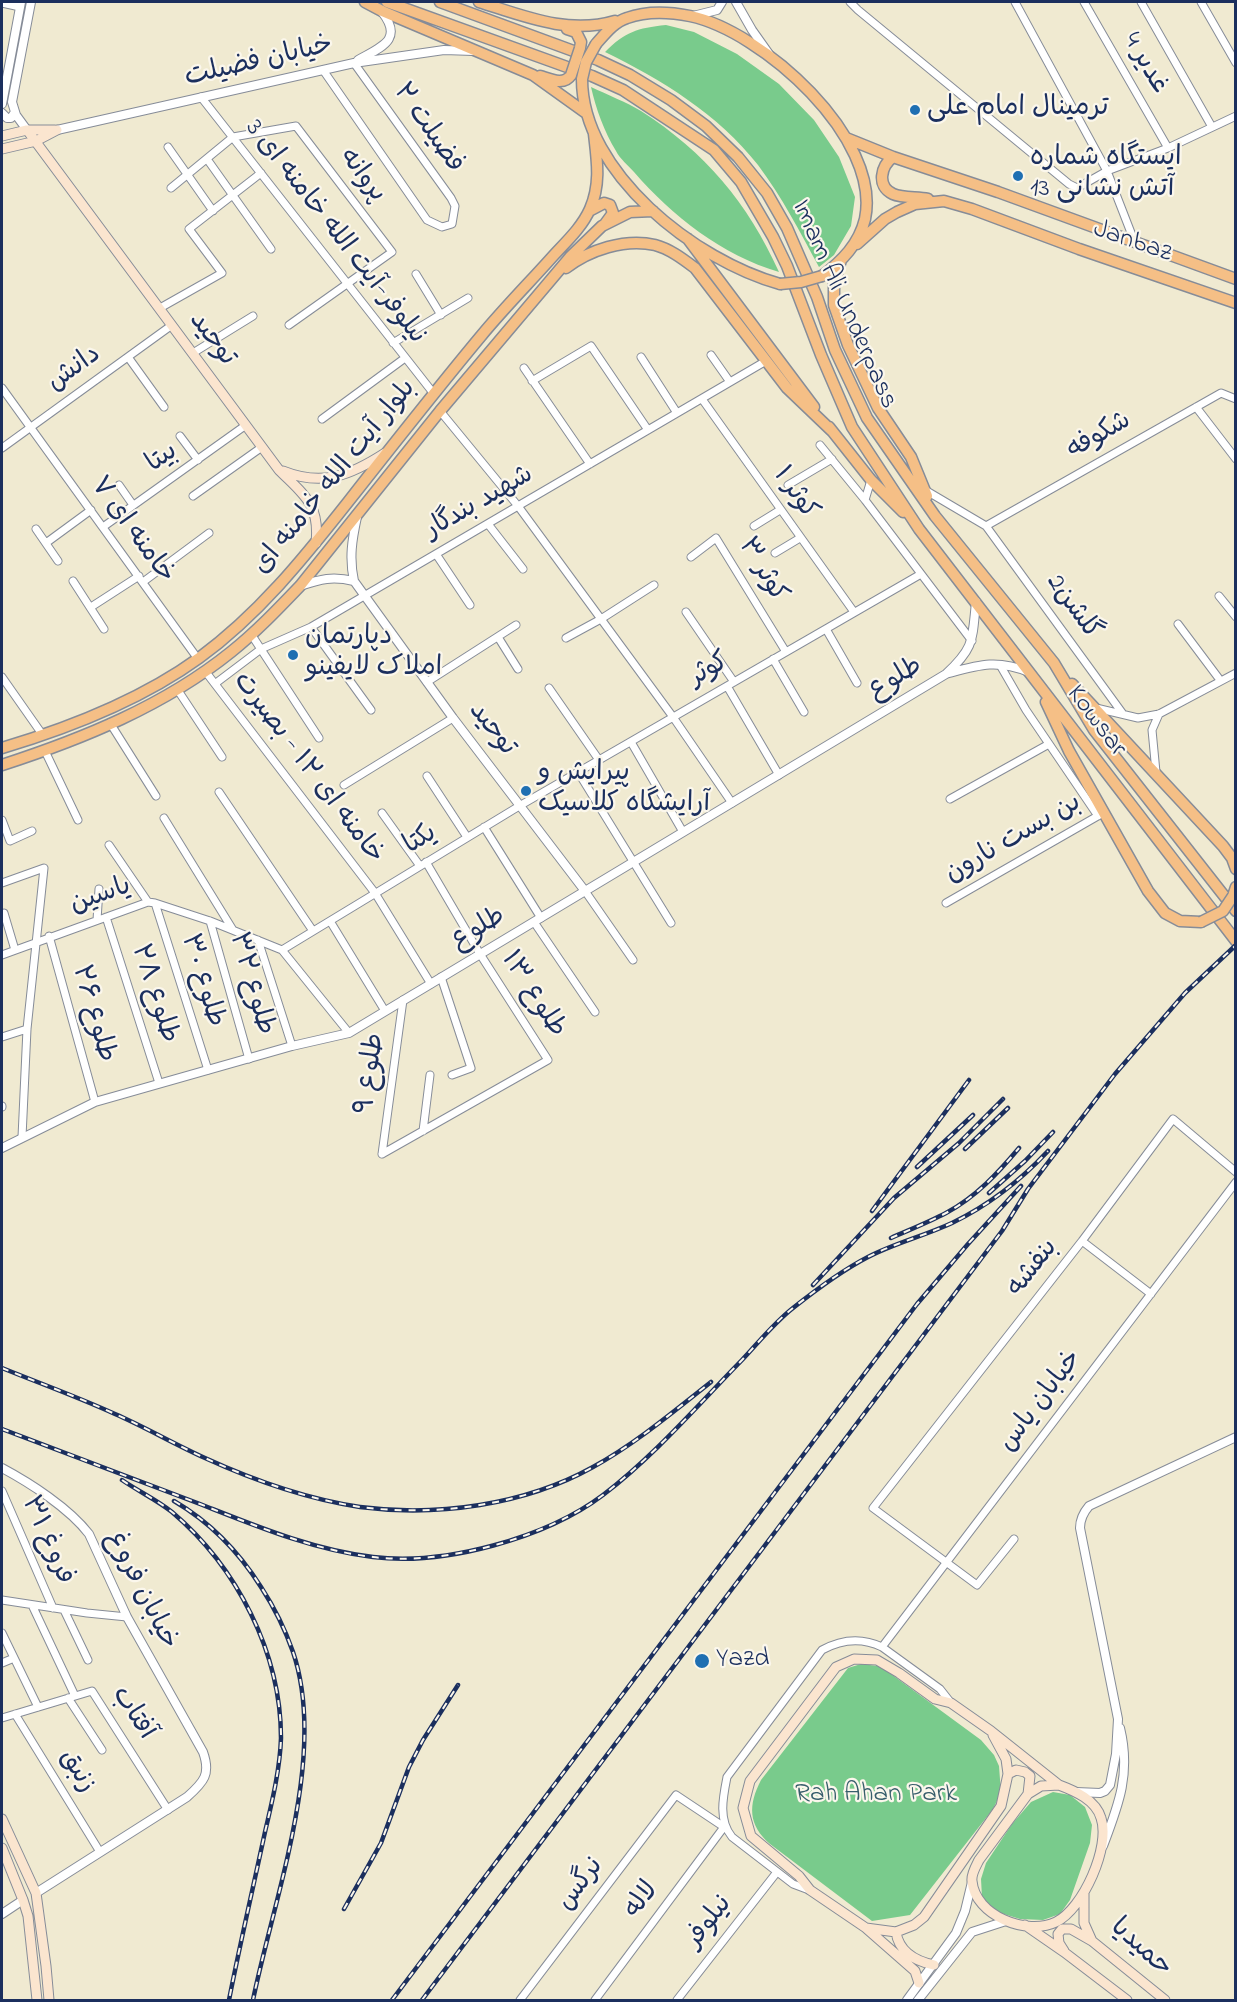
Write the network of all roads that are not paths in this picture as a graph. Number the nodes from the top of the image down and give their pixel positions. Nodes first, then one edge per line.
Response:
1 (365, 2) edge
2 (440, 2) edge
3 (479, 2) edge
4 (722, 2) edge
5 (736, 2) edge
6 (850, 2) edge
7 (1015, 2) edge
8 (1084, 2) edge
9 (1141, 2) edge
10 (1201, 2) edge
11 (2, 3) edge
12 (25, 5) edge
13 (384, 6) edge
14 (691, 16) junction
15 (624, 18) junction
16 (545, 23) junction
17 (473, 51) junction
18 (1234, 57) edge
19 (773, 59) junction
20 (354, 63) junction
21 (322, 70) junction
22 (533, 75) junction
23 (577, 77) junction
24 (201, 97) junction
25 (2, 104) edge
26 (15, 112) junction
27 (2, 113) edge
28 (586, 113) junction
29 (1236, 116) edge
30 (1212, 127) junction
31 (27, 130) junction
32 (57, 130) junction
33 (594, 134) junction
34 (2, 136) edge
35 (233, 137) junction
36 (846, 138) junction
37 (36, 141) junction
38 (168, 147) dead end
39 (1168, 148) junction
40 (2, 149) edge
41 (893, 157) junction
42 (207, 159) junction
43 (1107, 171) junction
44 (261, 173) junction
45 (187, 175) junction
46 (171, 188) dead end
47 (234, 195) junction
48 (944, 201) junction
49 (213, 211) junction
50 (590, 211) junction
51 (652, 211) junction
52 (602, 226) junction
53 (688, 239) junction
54 (1135, 243) junction
55 (852, 248) junction
56 (271, 249) dead end
57 (841, 260) junction
58 (416, 274) dead end
59 (1236, 279) edge
60 (348, 284) junction
61 (543, 287) junction
62 (468, 298) dead end
63 (734, 301) junction
64 (1236, 303) edge
65 (160, 308) junction
66 (441, 315) junction
67 (252, 316) dead end
68 (736, 322) junction
69 (290, 325) dead end
70 (172, 326) junction
71 (393, 343) junction
72 (193, 353) junction
73 (711, 355) dead end
74 (128, 357) junction
75 (641, 357) dead end
76 (405, 358) junction
77 (766, 361) junction
78 (524, 368) dead end
79 (532, 381) junction
80 (730, 382) junction
81 (2, 388) edge
82 (434, 394) junction
83 (702, 399) junction
84 (1236, 399) edge
85 (164, 407) dead end
86 (1197, 407) junction
87 (440, 411) junction
88 (677, 413) junction
89 (322, 419) dead end
90 (246, 425) junction
91 (30, 428) junction
92 (648, 430) junction
93 (832, 431) junction
94 (180, 436) dead end
95 (820, 445) dead end
96 (262, 447) junction
97 (2, 448) edge
98 (389, 450) junction
99 (832, 459) junction
100 (1236, 459) edge
101 (198, 460) junction
102 (590, 464) junction
103 (279, 470) junction
104 (871, 480) junction
105 (788, 485) dead end
106 (118, 486) dead end
107 (924, 489) junction
108 (193, 496) dead end
109 (865, 500) junction
110 (133, 506) junction
111 (518, 506) junction
112 (91, 510) junction
113 (780, 510) junction
114 (358, 515) junction
115 (935, 516) junction
116 (488, 524) junction
117 (754, 526) dead end
118 (986, 526) junction
119 (103, 527) junction
120 (36, 529) dead end
121 (919, 530) junction
122 (209, 533) dead end
123 (800, 538) junction
124 (46, 543) junction
125 (316, 543) junction
126 (776, 553) dead end
127 (436, 554) junction
128 (691, 557) dead end
129 (58, 561) dead end
130 (523, 569) dead end
131 (921, 574) junction
132 (141, 579) junction
133 (73, 580) dead end
134 (354, 581) junction
135 (654, 585) dead end
136 (300, 586) junction
137 (365, 596) junction
138 (1219, 596) dead end
139 (976, 602) junction
140 (470, 605) dead end
141 (90, 607) junction
142 (686, 612) dead end
143 (854, 612) junction
144 (1236, 617) edge
145 (601, 619) junction
146 (1178, 624) dead end
147 (516, 625) dead end
148 (311, 627) junction
149 (104, 629) dead end
150 (826, 629) junction
151 (251, 634) junction
152 (498, 637) junction
153 (566, 638) dead end
154 (972, 641) junction
155 (261, 649) junction
156 (786, 652) junction
157 (198, 659) junction
158 (773, 659) junction
159 (1054, 663) junction
160 (1000, 665) junction
161 (518, 669) dead end
162 (205, 671) junction
163 (1236, 673) edge
164 (946, 674) junction
165 (1032, 675) junction
166 (2, 677) edge
167 (1220, 680) junction
168 (427, 682) junction
169 (734, 682) junction
170 (857, 682) dead end
171 (216, 683) junction
172 (727, 686) junction
173 (549, 688) dead end
174 (177, 689) junction
175 (1094, 708) junction
176 (371, 710) dead end
177 (804, 712) dead end
178 (1123, 714) junction
179 (1159, 714) junction
180 (673, 717) junction
181 (453, 718) junction
182 (110, 723) junction
183 (42, 734) junction
184 (319, 738) dead end
185 (631, 742) junction
186 (1049, 744) junction
187 (2, 748) edge
188 (45, 751) junction
189 (222, 757) dead end
190 (599, 760) junction
191 (2, 765) edge
192 (578, 772) junction
193 (1157, 774) junction
194 (778, 775) junction
195 (427, 776) dead end
196 (345, 785) dead end
197 (219, 792) dead end
198 (156, 796) dead end
199 (950, 799) dead end
200 (732, 803) junction
201 (521, 805) junction
202 (382, 813) dead end
203 (1101, 814) junction
204 (164, 818) dead end
205 (2, 820) edge
206 (78, 820) dead end
207 (484, 827) junction
208 (32, 831) dead end
209 (683, 832) junction
210 (467, 837) junction
211 (109, 845) dead end
212 (1234, 860) edge
213 (633, 862) junction
214 (423, 864) junction
215 (2, 883) edge
216 (99, 889) dead end
217 (585, 891) junction
218 (1234, 891) edge
219 (375, 893) junction
220 (152, 903) junction
221 (946, 903) dead end
222 (1236, 911) edge
223 (4, 914) dead end
224 (106, 917) junction
225 (97, 920) junction
226 (537, 920) junction
227 (210, 921) junction
228 (330, 921) junction
229 (671, 923) dead end
230 (233, 930) junction
231 (313, 931) junction
232 (49, 936) junction
233 (258, 940) junction
234 (1236, 941) edge
235 (35, 942) junction
236 (15, 950) junction
237 (282, 950) junction
238 (480, 954) junction
239 (2, 955) edge
240 (633, 960) dead end
241 (441, 977) junction
242 (430, 984) junction
243 (403, 1000) junction
244 (385, 1011) junction
245 (595, 1012) dead end
246 (27, 1029) junction
247 (349, 1033) junction
248 (2, 1037) edge
249 (292, 1046) junction
250 (249, 1059) junction
251 (208, 1070) junction
252 (430, 1075) dead end
253 (452, 1075) dead end
254 (159, 1083) junction
255 (95, 1102) junction
256 (423, 1131) junction
257 (22, 1137) junction
258 (2, 1148) edge
259 (1236, 1172) edge
260 (1236, 1182) edge
261 (1082, 1241) junction
262 (1151, 1294) junction
263 (1236, 1437) edge
264 (2, 1468) edge
265 (2, 1491) edge
266 (1014, 1539) dead end
267 (946, 1563) junction
268 (2, 1600) edge
269 (32, 1605) junction
270 (53, 1608) junction
271 (64, 1610) junction
272 (127, 1617) junction
273 (2, 1633) edge
274 (882, 1647) junction
275 (14, 1658) junction
276 (88, 1660) dead end
277 (2, 1663) edge
278 (72, 1697) junction
279 (951, 1703) junction
280 (38, 1707) junction
281 (15, 1714) junction
282 (2, 1718) edge
283 (1118, 1719) junction
284 (991, 1731) junction
285 (102, 1750) dead end
286 (1008, 1774) junction
287 (1059, 1785) junction
288 (1076, 1792) junction
289 (1028, 1794) junction
290 (168, 1810) junction
291 (2, 1819) edge
292 (724, 1827) junction
293 (2, 1848) edge
294 (100, 1852) junction
295 (1098, 1861) junction
296 (777, 1872) junction
297 (972, 1882) junction
298 (810, 1890) junction
299 (36, 1893) junction
300 (1084, 1894) junction
301 (23, 1900) junction
302 (2, 1914) edge
303 (1006, 1921) junction
304 (1025, 1925) junction
305 (866, 1928) junction
306 (896, 1932) junction
307 (1092, 1941) junction
308 (1064, 1952) junction
309 (934, 1965) junction
310 (919, 1983) junction
311 (524, 1999) edge
312 (37, 2001) edge
313 (49, 2001) edge
314 (595, 2001) edge
315 (677, 2001) edge
316 (906, 2001) edge
317 (918, 2001) edge
318 (1127, 2001) edge
319 (1165, 2001) edge

1 - 13 main road
2 - 115 main road, Imam Ali Underpass
3 - 16 main road
4 - 14 street
5 - 19 street
6 - 43 street
7 - 43 street
8 - 39 street, غدیر 4
9 - 30 street
10 - 18 street
11 - 12 street
12 - 25 street
12 - 26 street
13 - 17 main road
13 - 20 street
13 - 121 main road, Imam Ali Underpass
14 - 15 main road
14 - 19 main road
15 - 16 main road
15 - 23 main road, bridge
16 - 23 main road, bridge
17 - 20 street, خیابان فضیلت
17 - 22 main road
19 - 36 main road
20 - 21 street, خیابان فضیلت
20 - 21 street, فضیلت ۲
21 - 24 street, خیابان فضیلت
22 - 23 main road
22 - 28 main road
23 - 28 main road
24 - 32 street, خیابان فضیلت
24 - 35 street, نیلوفر-آیت الله خامنه ای 3
26 - 27 street
26 - 31 street
28 - 33 main road
29 - 30 street
30 - 39 street
31 - 32 main road
31 - 34 main road
31 - 37 main road, توحید
32 - 37 main road
33 - 50 main road, بلوار آیت الله خامنه ای
33 - 51 main road
35 - 42 street
35 - 44 street, نیلوفر-آیت الله خامنه ای 3
35 - 60 street, پروانه
36 - 41 main road, Janbaz
36 - 55 main road
37 - 40 main road
37 - 65 main road, توحید
38 - 45 street
39 - 43 street
41 - 48 main road
41 - 54 main road, Janbaz
42 - 45 street
42 - 47 street
43 - 54 street
44 - 47 street
44 - 60 street, نیلوفر-آیت الله خامنه ای 3
45 - 46 street
45 - 49 street
47 - 49 street
47 - 56 street
48 - 55 main road, Janbaz
48 - 64 main road, Janbaz
49 - 65 street
50 - 52 main road
50 - 82 main road, بلوار آیت الله خامنه ای
51 - 52 main road, بلوار آیت الله خامنه ای
51 - 53 main road
52 - 61 main road, بلوار آیت الله خامنه ای
53 - 57 main road, bridge
53 - 63 main road
54 - 59 main road, Janbaz
55 - 57 main road
57 - 107 main road
58 - 66 street
60 - 69 street
60 - 71 street, نیلوفر-آیت الله خامنه ای 3
61 - 68 main road
61 - 87 main road, بلوار آیت الله خامنه ای
62 - 66 street
63 - 68 main road
63 - 93 main road
65 - 70 main road, توحید
66 - 71 street
67 - 72 street
68 - 77 main road
70 - 72 main road, توحید
70 - 74 street, دانش
71 - 76 street, نیلوفر-آیت الله خامنه ای 3
72 - 90 main road, توحید
73 - 80 street
74 - 85 street
74 - 91 street, دانش
75 - 88 street
76 - 82 street, نیلوفر-آیت الله خامنه ای 3
76 - 89 street
77 - 80 street, شهید بندگار
77 - 93 main road
78 - 79 street
79 - 92 street
79 - 102 street
80 - 83 street, شهید بندگار
81 - 91 street, خامنه ای ۷
82 - 98 main road, بلوار آیت الله خامنه ای
83 - 88 street, شهید بندگار
83 - 113 street, کوثر ۱
84 - 86 street, شکوفه
86 - 100 street
86 - 118 street, شکوفه
87 - 111 street
87 - 114 main road, بلوار آیت الله خامنه ای
88 - 92 street, شهید بندگار
90 - 96 main road, توحید
90 - 101 street, بیتا
91 - 97 street, دانش
91 - 112 street, خامنه ای ۷
92 - 102 street, شهید بندگار
93 - 104 main road
94 - 101 street
95 - 99 street
96 - 103 main road, توحید
96 - 108 street
98 - 103 main road
98 - 125 main road, بلوار آیت الله خامنه ای
99 - 105 street
99 - 109 street
101 - 110 street, بیتا
102 - 111 street, شهید بندگار
103 - 125 main road, توحید
104 - 109 street
104 - 121 main road
106 - 110 street
107 - 115 main road
107 - 118 street
109 - 131 street
110 - 119 street, بیتا
111 - 116 street, شهید بندگار
111 - 145 street
112 - 119 street, خامنه ای ۷
112 - 124 street
113 - 117 street
113 - 123 street, کوثر ۱
114 - 134 street
114 - 136 main road, بلوار آیت الله خامنه ای
115 - 159 main road, Kowsar
116 - 127 street, شهید بندگار
116 - 130 street
118 - 178 street, گلشن2
119 - 132 street, خامنه ای ۷
120 - 124 street
121 - 139 main road, Kowsar
122 - 132 street
123 - 126 street
123 - 143 street, کوثر ۱
124 - 129 street
125 - 157 main road, بلوار آیت الله خامنه ای
127 - 137 street, شهید بندگار
127 - 140 street
128 - 156 street, کوثر ۳
131 - 143 street, کوثر
131 - 154 street
132 - 141 street
132 - 157 street, خامنه ای ۷
133 - 141 street
134 - 136 street
134 - 137 street, توحید
135 - 145 street
136 - 151 main road, بلوار آیت الله خامنه ای
137 - 148 street, شهید بندگار
137 - 168 street, توحید
138 - 144 street
139 - 154 street
139 - 165 main road, Kowsar
141 - 149 street
142 - 169 street
143 - 150 street, کوثر
145 - 153 street
145 - 180 street
146 - 167 street
147 - 152 street
148 - 155 street, شهید بندگار
148 - 176 street
150 - 156 street, کوثر
150 - 170 street
151 - 155 street
151 - 162 main road, بلوار آیت الله خامنه ای
152 - 161 street
152 - 168 street
154 - 164 street
155 - 171 street, شهید بندگار
155 - 184 street
156 - 158 street, کوثر
157 - 183 main road, بلوار آیت الله خامنه ای
158 - 169 street, کوثر
158 - 177 street
159 - 175 main road
159 - 222 main road, Kowsar
160 - 164 street
160 - 165 street
160 - 186 street
162 - 171 street, خامنه ای ۱۲ - بصیرت
162 - 174 main road, بلوار آیت الله خامنه ای
163 - 167 street
164 - 194 street, طلوع
165 - 203 main road
165 - 234 main road, Kowsar
166 - 183 street
167 - 179 street
168 - 181 street, توحید
169 - 172 street, کوثر
171 - 219 street, خامنه ای ۱۲ - بصیرت
172 - 180 street, کوثر
172 - 194 street
173 - 190 street
174 - 182 main road, بلوار آیت الله خامنه ای
174 - 189 street
175 - 178 street
175 - 193 main road
178 - 179 street
179 - 193 street
180 - 185 street, کوثر
180 - 200 street
181 - 196 street
181 - 201 street, توحید
182 - 188 main road, بلوار آیت الله خامنه ای
182 - 198 street
183 - 187 main road, بلوار آیت الله خامنه ای
185 - 190 street, کوثر
185 - 209 street
186 - 199 street
186 - 203 street
188 - 191 main road, بلوار آیت الله خامنه ای
188 - 206 street
190 - 192 street, کوثر
192 - 201 street, کوثر
192 - 213 street
193 - 212 main road
194 - 200 street, طلوع
195 - 210 street
197 - 231 street
200 - 209 street, طلوع
201 - 207 street, یکتا
201 - 217 street, توحید
202 - 214 street, طلوع ۱۳
203 - 218 main road, bridge
203 - 221 street, بن بست نارون
204 - 230 street
205 - 208 street
207 - 210 street, یکتا
207 - 226 street
209 - 213 street, طلوع
210 - 214 street, یکتا
211 - 220 street, طلوع ۳۰
213 - 217 street, طلوع
213 - 229 street
214 - 219 street, یکتا
214 - 238 street, طلوع ۱۳
215 - 235 street
216 - 225 street
217 - 226 street, طلوع
217 - 240 street
219 - 228 street, یکتا
219 - 242 street, خامنه ای ۱۲ - بصیرت
220 - 224 street, یاسین
220 - 227 street, یاسین
220 - 251 street, طلوع ۳۰
223 - 236 street
224 - 225 street, یاسین
224 - 254 street, طلوع ۲۸
225 - 232 street, یاسین
226 - 238 street, طلوع
226 - 245 street
227 - 230 street, یاسین
227 - 250 street, طلوع ۳۲
228 - 231 street, یکتا
228 - 244 street
230 - 233 street, یاسین
231 - 237 street, یکتا
232 - 235 street, یاسین
232 - 255 street, طلوع ۲۶
233 - 237 street, یاسین
233 - 249 street
235 - 236 street, یاسین
235 - 246 street
236 - 239 street, یاسین
237 - 247 street
238 - 241 street, طلوع
238 - 256 street, طلوع ۱۳
241 - 242 street, طلوع
241 - 253 street
242 - 243 street, طلوع
243 - 244 street, طلوع
243 - 256 street, طلوع ۹
244 - 247 street, طلوع
246 - 248 street
246 - 257 street
247 - 249 street, طلوع
249 - 250 street, طلوع
250 - 251 street, طلوع
251 - 254 street, طلوع
252 - 256 street
254 - 255 street, طلوع
255 - 257 street, طلوع
257 - 258 street, طلوع
259 - 261 street, بنفشه
260 - 262 street, خیابان یاس
261 - 262 street
261 - 267 street, بنفشه
262 - 267 street, خیابان یاس
263 - 283 street
264 - 272 street, خیابان فروغ
265 - 270 street, فروغ ۳۱
266 - 267 street
267 - 274 street, خیابان یاس
268 - 269 street
269 - 270 street
269 - 278 street
270 - 271 street
271 - 272 street
271 - 276 street
272 - 290 street, خیابان فروغ
273 - 275 street
274 - 279 street
274 - 292 street
275 - 277 street
275 - 280 street
278 - 280 street, آفتاب
278 - 285 street
278 - 290 street, آفتاب
279 - 284 main road
279 - 298 main road
280 - 281 street, آفتاب
281 - 282 street, آفتاب
281 - 294 street, زنبق
283 - 288 street
283 - 295 street
284 - 286 main road
284 - 287 main road
286 - 289 main road
286 - 306 main road
287 - 288 main road
287 - 289 main road
288 - 295 main road
289 - 297 main road
290 - 294 street
291 - 299 main road
292 - 296 street
292 - 311 street, نرگس
292 - 314 street, لاله
293 - 301 main road
294 - 299 street
295 - 300 main road
296 - 298 street
296 - 315 street, نیلوفر
297 - 303 main road
297 - 309 street
298 - 305 main road
299 - 301 main road
299 - 313 main road
300 - 304 main road
300 - 307 main road, حمیدیا
301 - 302 street
301 - 312 main road
303 - 304 main road
303 - 317 street
304 - 308 main road, حمیدیا
305 - 306 main road
305 - 310 main road
306 - 309 main road
307 - 308 main road
307 - 319 main road, حمیدیا
308 - 318 main road, حمیدیا
309 - 310 street
310 - 316 street

